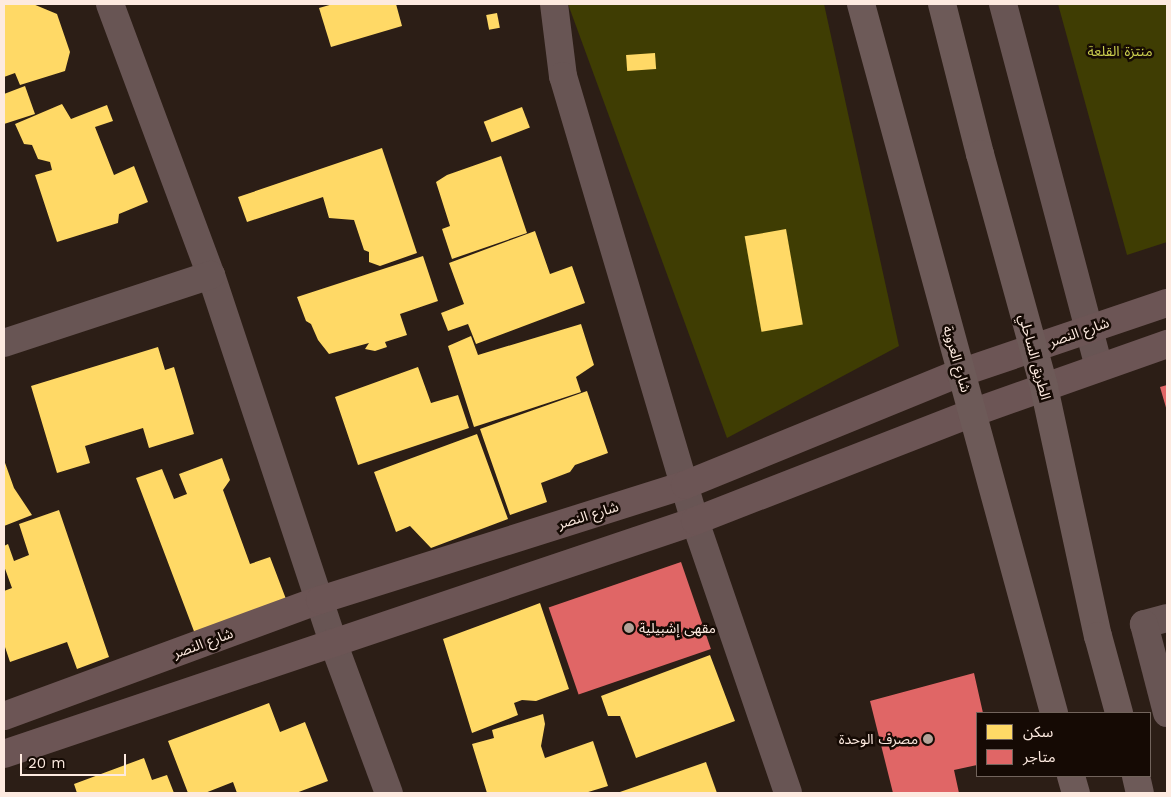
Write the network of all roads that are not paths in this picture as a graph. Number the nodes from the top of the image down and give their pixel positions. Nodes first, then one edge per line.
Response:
1 (110, 4) edge
2 (554, 4) edge
3 (861, 4) edge
4 (942, 4) edge
5 (1004, 4) edge
6 (212, 275) junction
7 (1167, 303) edge
8 (1089, 329) junction
9 (4, 343) edge
10 (1167, 344) edge
11 (1032, 348) junction
12 (1099, 368) junction
13 (960, 373) junction
14 (1044, 387) junction
15 (972, 413) junction
16 (685, 485) junction
17 (695, 521) junction
18 (320, 600) junction
19 (1167, 618) edge
20 (334, 642) junction
21 (1054, 712) edge
22 (1119, 712) edge
23 (1167, 713) edge
24 (4, 716) edge
25 (4, 754) edge
26 (1071, 777) edge
27 (1136, 777) edge
28 (389, 793) edge
29 (788, 793) edge
30 (1076, 793) edge
31 (1140, 793) edge

1 - 6 street
2 - 16 street
3 - 13 highway, شارع العروبة
4 - 11 highway, الطريق الساحلي
5 - 8 street
6 - 9 street
6 - 18 street
7 - 8 street, شارع النصر
8 - 11 street, شارع النصر
8 - 12 street
10 - 12 street
11 - 13 street, شارع النصر
11 - 14 highway, الطريق الساحلي
12 - 14 street
13 - 15 highway, شارع العروبة
13 - 16 street, شارع النصر
14 - 15 street
14 - 22 highway, الطريق الساحلي
15 - 17 street
15 - 21 highway, شارع العروبة
16 - 17 street
16 - 18 street, شارع النصر
17 - 20 street
17 - 29 street
18 - 20 street
18 - 24 street, شارع النصر
19 - 23 street
20 - 25 street
20 - 28 street
26 - 30 highway
27 - 31 highway

